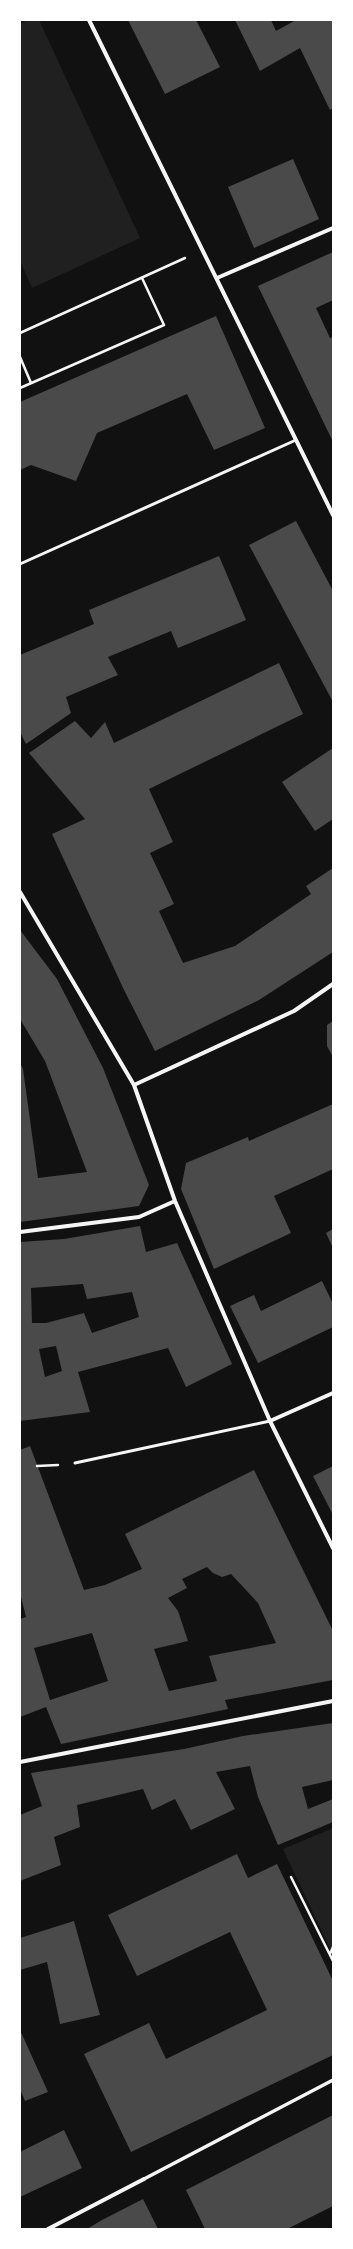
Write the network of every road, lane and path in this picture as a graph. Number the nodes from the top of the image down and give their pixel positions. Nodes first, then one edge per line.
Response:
1 (89, 20) edge
2 (333, 228) edge
3 (203, 250) junction
4 (142, 278) junction
5 (217, 278) junction
6 (20, 333) edge
7 (20, 357) edge
8 (31, 383) junction
9 (20, 388) edge
10 (296, 440) junction
11 (333, 515) edge
12 (20, 564) edge
13 (20, 892) edge
14 (333, 984) edge
15 (134, 1085) junction
16 (175, 1201) junction
17 (20, 1232) edge
18 (333, 1394) edge
19 (270, 1421) junction
20 (75, 1463) dead end
21 (333, 1548) edge
22 (333, 1701) edge
23 (20, 1762) edge
24 (291, 1877) dead end
25 (333, 1947) edge
26 (330, 1954) junction
27 (333, 1961) edge
28 (333, 2080) edge
29 (144, 2179) joint
30 (48, 2229) edge

1 - 3 street
2 - 5 street
3 - 4 path
3 - 5 street
4 - 6 path
4 - 8 path
5 - 10 street
7 - 8 path
8 - 9 path
10 - 11 street
10 - 12 lane
13 - 15 street
14 - 15 street
15 - 16 street
16 - 17 street
16 - 19 street
18 - 19 street
19 - 20 lane
19 - 21 street
22 - 23 street
24 - 26 path
25 - 26 path
26 - 27 path
28 - 29 street
29 - 30 street

